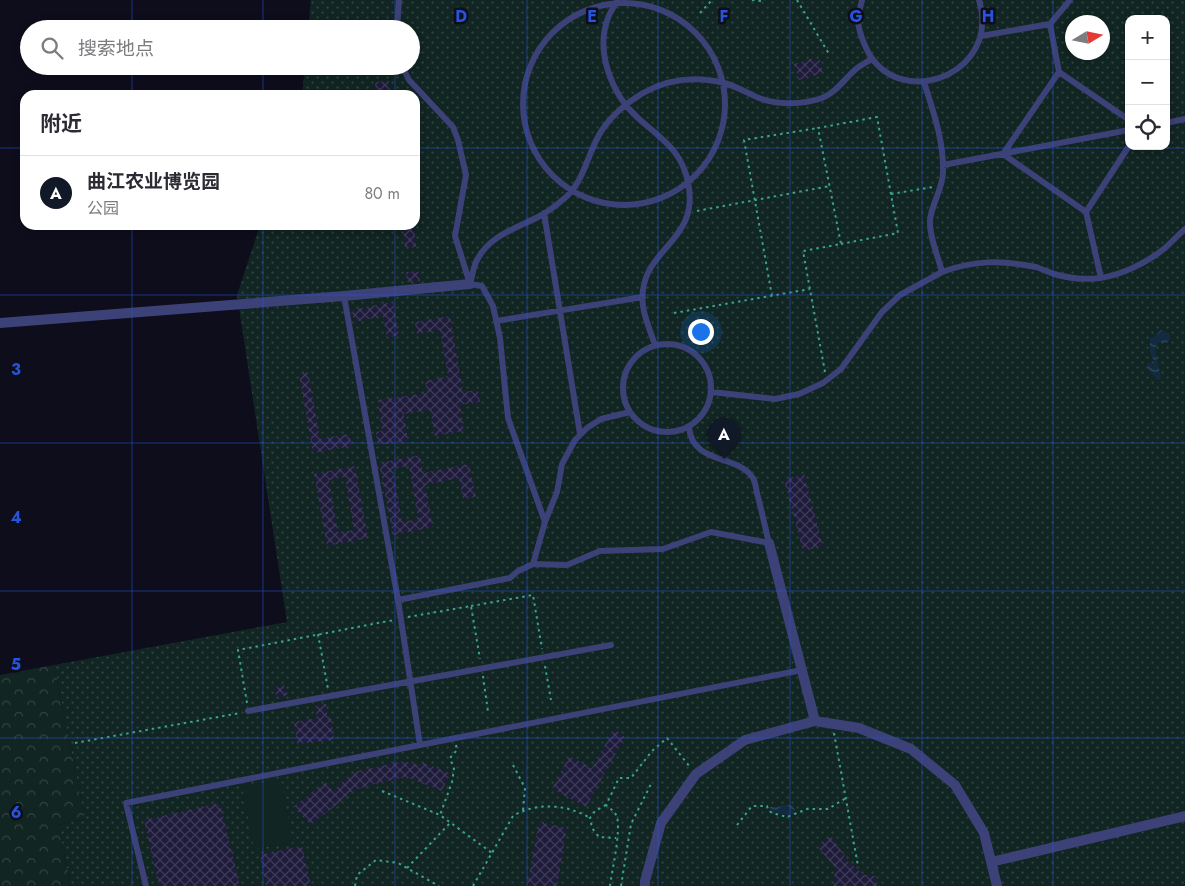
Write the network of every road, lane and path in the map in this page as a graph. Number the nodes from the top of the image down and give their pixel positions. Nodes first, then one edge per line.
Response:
1 (400, 0) edge
2 (712, 0) edge
3 (752, 0) edge
4 (765, 0) edge
5 (797, 0) edge
6 (862, 0) edge
7 (979, 0) edge
8 (1070, 0) edge
9 (617, 1) edge
10 (700, 13) dead end
11 (398, 20) edge
12 (1050, 24) junction
13 (981, 36) junction
14 (829, 54) dead end
15 (872, 59) junction
16 (1059, 72) junction
17 (407, 75) edge
18 (924, 82) junction
19 (724, 83) junction
20 (419, 90) edge
21 (420, 91) edge
22 (626, 105) junction
23 (1125, 117) edge
24 (1185, 119) edge
25 (1170, 122) edge
26 (818, 128) junction
27 (1125, 131) edge
28 (1126, 150) edge
29 (1003, 154) junction
30 (943, 165) junction
31 (688, 182) junction
32 (940, 185) junction
33 (830, 186) junction
34 (572, 190) junction
35 (891, 194) junction
36 (754, 200) junction
37 (688, 212) junction
38 (1086, 212) junction
39 (544, 213) junction
40 (1185, 230) edge
41 (840, 244) junction
42 (942, 272) junction
43 (1100, 278) junction
44 (470, 284) junction
45 (810, 289) junction
46 (344, 296) junction
47 (772, 296) junction
48 (643, 297) junction
49 (560, 310) junction
50 (674, 314) dead end
51 (496, 321) junction
52 (0, 323) edge
53 (656, 344) junction
54 (826, 380) junction
55 (711, 392) junction
56 (630, 412) junction
57 (689, 427) junction
58 (580, 434) junction
59 (545, 522) junction
60 (769, 543) junction
61 (533, 564) junction
62 (398, 600) junction
63 (471, 606) junction
64 (401, 619) junction
65 (318, 634) junction
66 (611, 645) dead end
67 (544, 657) junction
68 (481, 668) junction
69 (802, 670) junction
70 (410, 681) junction
71 (329, 696) junction
72 (551, 700) dead end
73 (248, 711) junction
74 (488, 712) dead end
75 (815, 721) junction
76 (833, 724) junction
77 (455, 738) junction
78 (75, 743) dead end
79 (420, 745) junction
80 (513, 765) dead end
81 (696, 774) junction
82 (650, 784) dead end
83 (382, 791) dead end
84 (846, 798) junction
85 (606, 805) junction
86 (524, 810) junction
87 (440, 815) junction
88 (1185, 816) edge
89 (590, 818) junction
90 (451, 822) junction
91 (737, 825) dead end
92 (616, 838) junction
93 (492, 853) junction
94 (991, 862) junction
95 (858, 866) dead end
96 (407, 868) junction
97 (146, 886) edge
98 (355, 886) edge
99 (439, 886) edge
100 (473, 886) edge
101 (610, 886) edge
102 (621, 886) edge
103 (645, 886) edge
104 (997, 886) edge

1 - 11 lane
2 - 10 path
3 - 4 path
5 - 14 path
6 - 15 lane
7 - 13 lane
8 - 12 lane
9 - 19 lane
9 - 22 lane
9 - 34 lane
12 - 13 lane
12 - 16 lane
13 - 18 lane
15 - 18 lane
15 - 19 lane
16 - 23 lane
16 - 29 lane
17 - 20 lane
18 - 30 lane
19 - 22 lane
19 - 31 lane
21 - 44 lane
22 - 31 lane
22 - 34 lane
24 - 25 lane
26 - 33 path
26 - 35 path
26 - 36 path
27 - 29 lane
28 - 38 lane
29 - 30 lane
29 - 38 lane
30 - 32 lane
31 - 34 lane
31 - 37 lane
32 - 35 path
32 - 42 lane
33 - 36 path
33 - 41 path
34 - 39 lane
35 - 41 path
36 - 37 path
36 - 47 path
37 - 48 lane
38 - 43 lane
39 - 44 lane
39 - 49 lane
40 - 43 lane
41 - 45 path
42 - 43 lane
42 - 54 lane
44 - 46 street
44 - 51 lane
45 - 47 path
45 - 54 path
46 - 52 street
46 - 62 lane
47 - 50 path
48 - 49 lane
48 - 53 lane
49 - 51 lane
49 - 58 lane
51 - 59 lane
53 - 55 lane
53 - 56 lane
54 - 55 lane
55 - 57 lane
56 - 57 lane
56 - 58 lane
57 - 60 lane
58 - 59 lane
59 - 61 lane
60 - 61 lane
60 - 69 street
61 - 62 lane
62 - 64 lane
63 - 64 path
63 - 67 path
63 - 68 path
64 - 65 path
64 - 70 lane
65 - 71 path
65 - 73 path
66 - 67 lane
67 - 68 lane
67 - 72 path
68 - 70 lane
68 - 74 path
69 - 75 street
69 - 77 lane
70 - 71 lane
70 - 79 lane
71 - 73 lane
73 - 78 path
75 - 76 street
75 - 81 street
76 - 84 path
76 - 94 street
77 - 79 lane
77 - 87 path
79 - 97 lane
80 - 86 path
81 - 85 path
81 - 103 street
82 - 102 path
83 - 87 path
84 - 91 path
84 - 95 path
85 - 89 path
85 - 92 path
86 - 89 path
86 - 93 path
87 - 90 path
88 - 94 street
89 - 92 path
90 - 93 path
90 - 96 path
92 - 101 path
93 - 100 path
94 - 104 street
96 - 98 path
96 - 99 path

